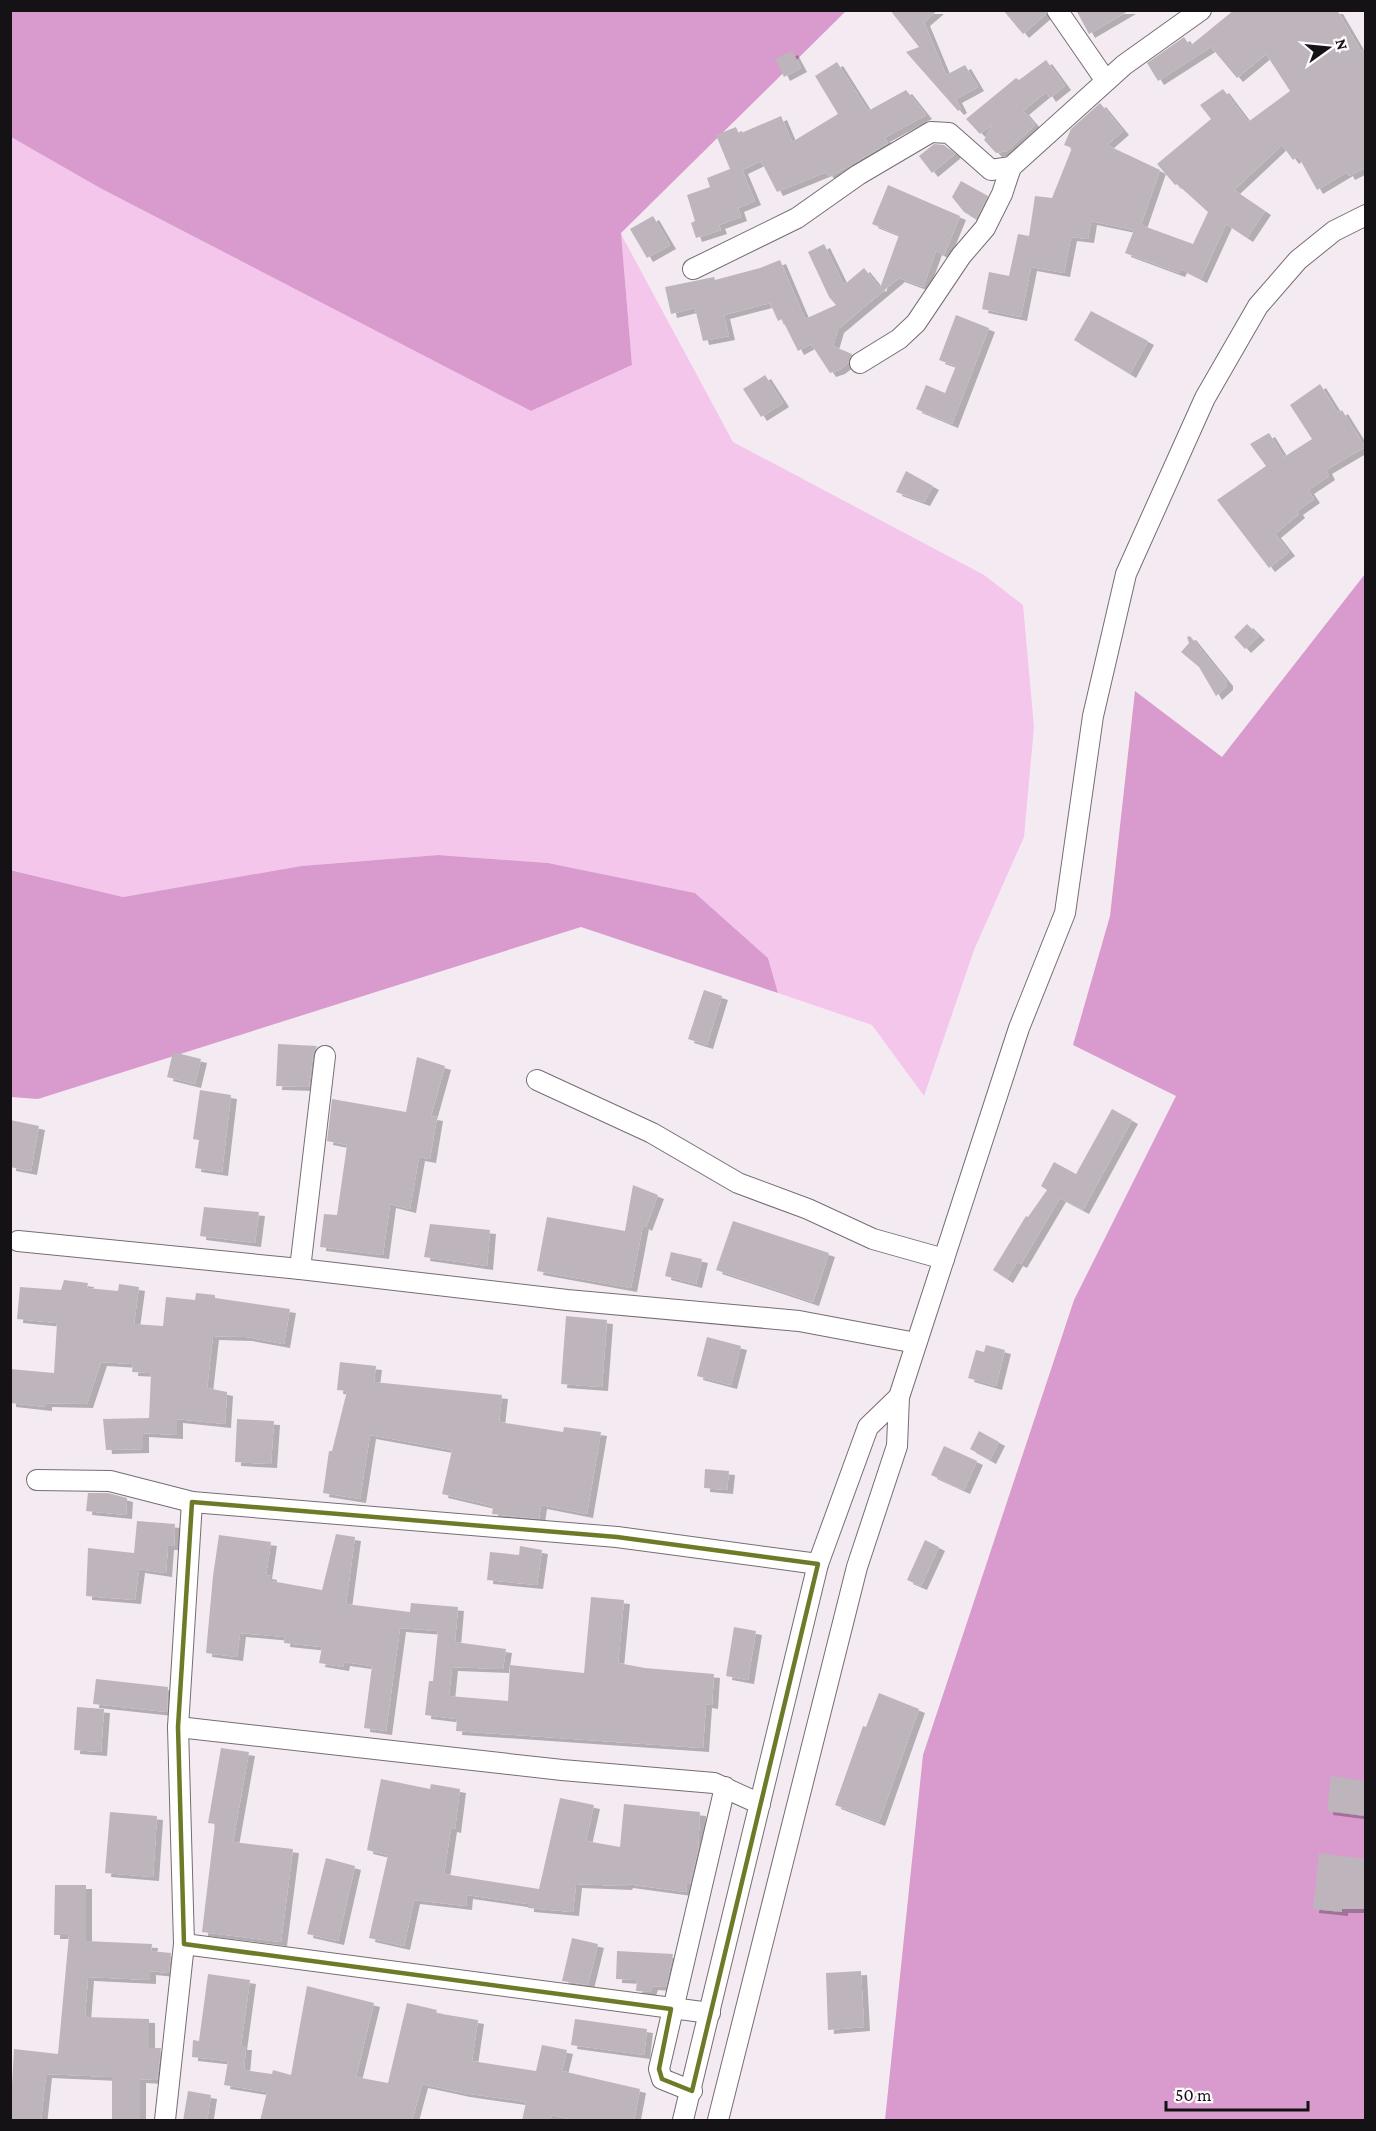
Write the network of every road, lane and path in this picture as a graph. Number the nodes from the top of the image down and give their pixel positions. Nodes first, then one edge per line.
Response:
1 (1057, 10) edge
2 (1201, 10) edge
3 (1106, 81) junction
4 (1011, 167) junction
5 (1365, 215) edge
6 (693, 269) dead end
7 (861, 363) dead end
8 (325, 1056) dead end
9 (537, 1080) dead end
10 (18, 1241) dead end
11 (944, 1259) junction
12 (300, 1269) junction
13 (916, 1343) junction
14 (898, 1397) junction
15 (37, 1480) dead end
16 (192, 1502) junction
17 (818, 1564) junction
18 (178, 1727) junction
19 (725, 1787) junction
20 (760, 1804) junction
21 (184, 1944) junction
22 (671, 2009) junction
23 (710, 2013) junction
24 (692, 2091) junction
25 (165, 2121) edge
26 (683, 2121) edge
27 (718, 2121) edge

1 - 3 street
2 - 3 street
3 - 4 street
4 - 6 street
4 - 7 street
5 - 11 street
8 - 12 street
9 - 11 street
10 - 12 street
11 - 13 street
12 - 13 street
13 - 14 street
14 - 17 street
14 - 27 street
15 - 16 street
16 - 17 street
16 - 18 street
17 - 20 street
18 - 19 street
18 - 21 street
19 - 20 street
19 - 22 street
20 - 23 street
21 - 22 street
21 - 25 street
22 - 23 street
22 - 24 street
23 - 24 street
24 - 26 street

